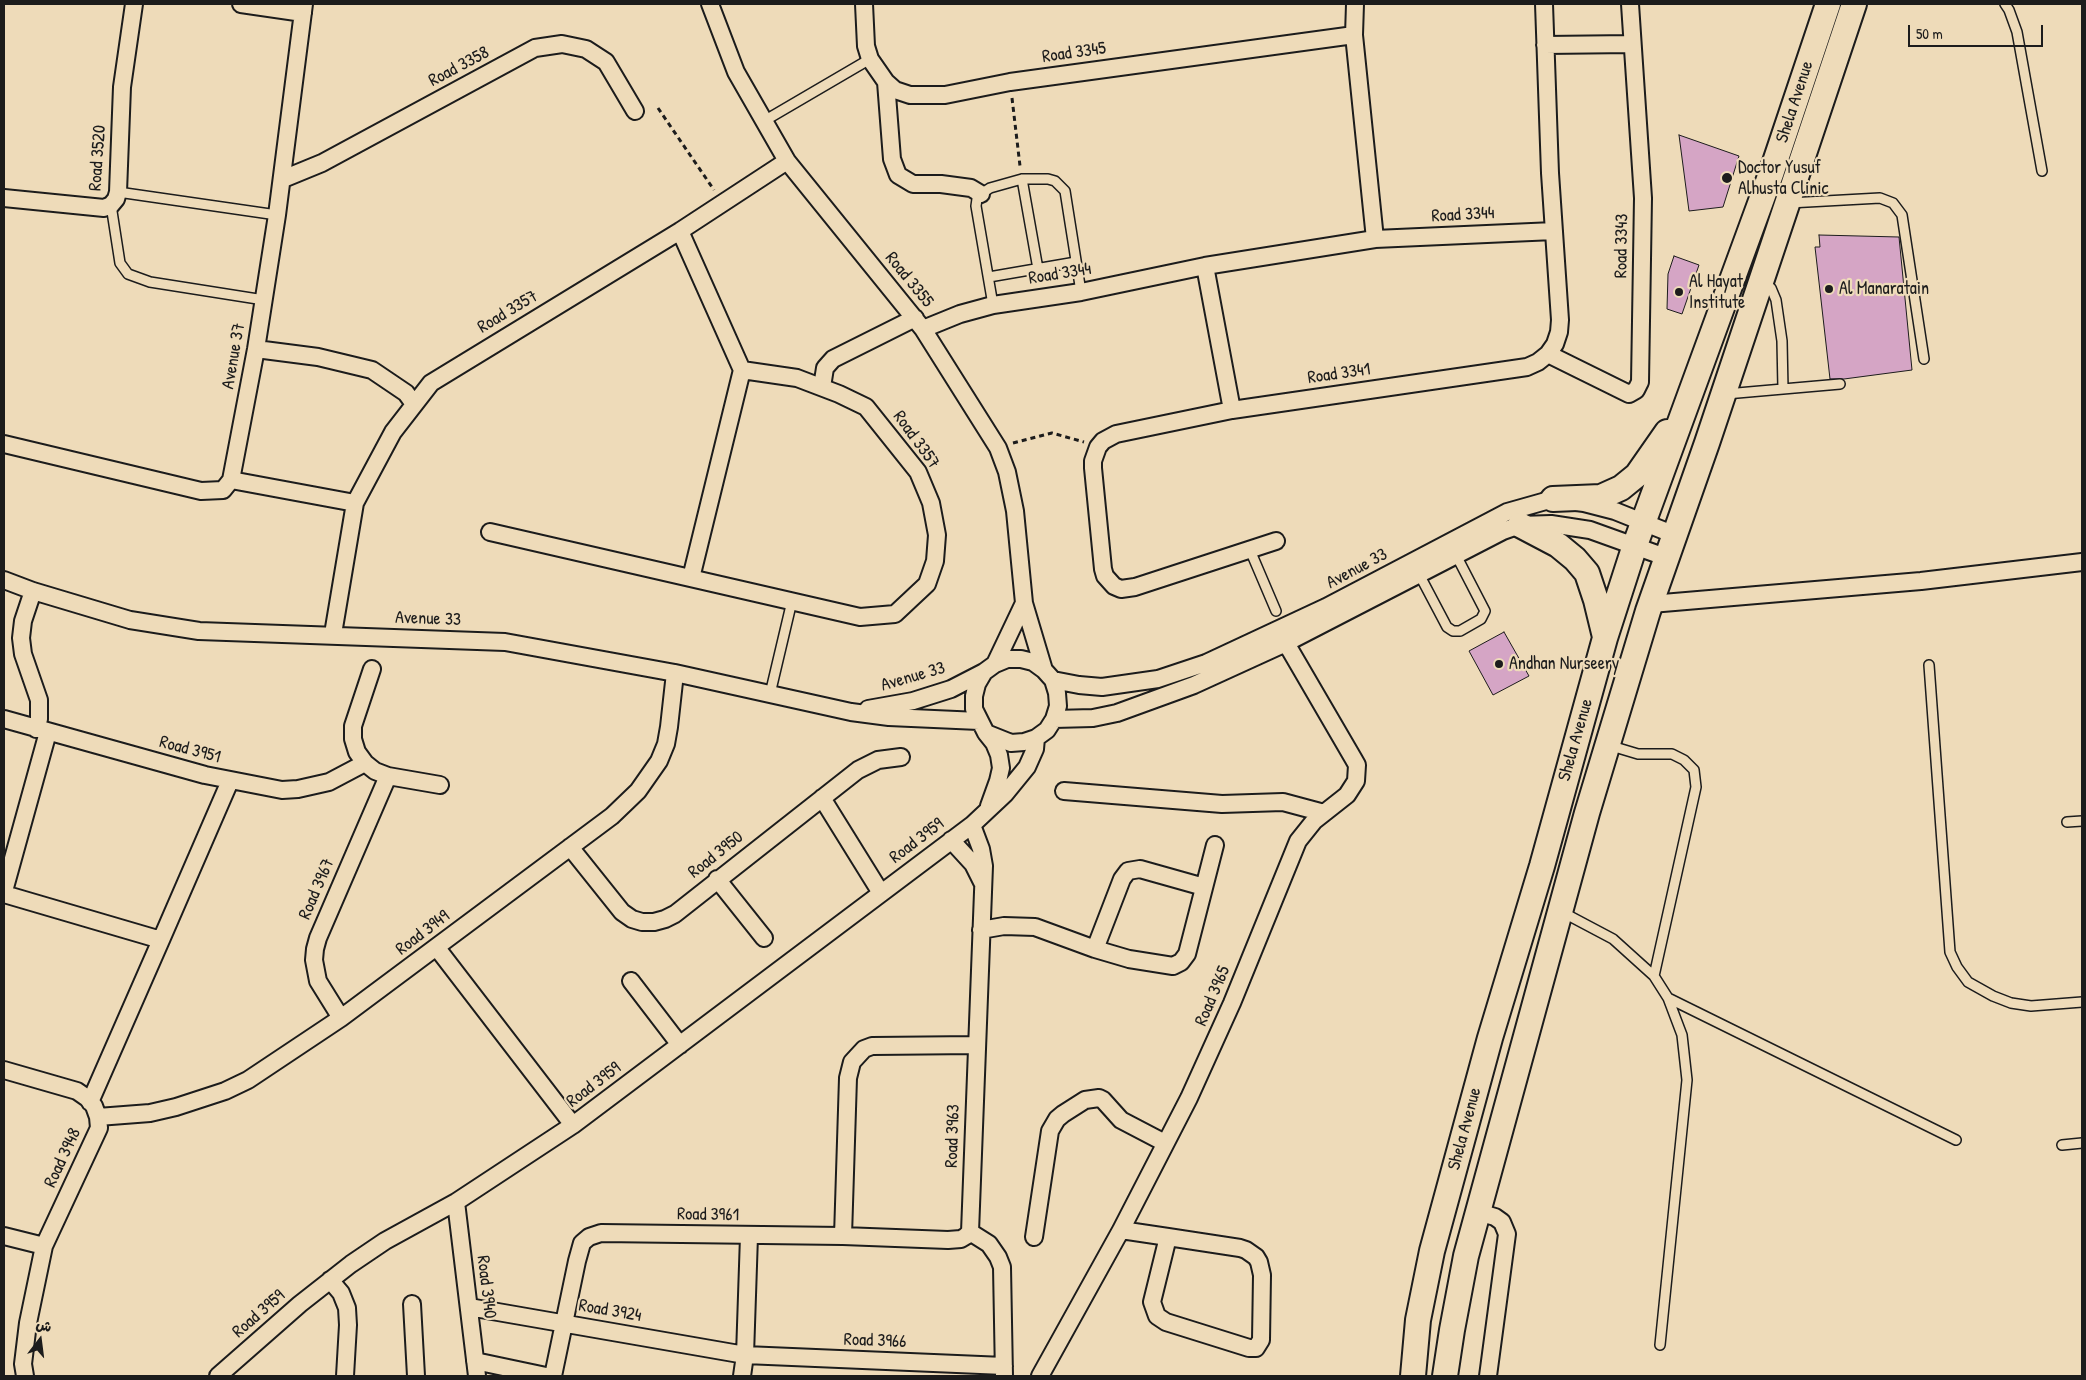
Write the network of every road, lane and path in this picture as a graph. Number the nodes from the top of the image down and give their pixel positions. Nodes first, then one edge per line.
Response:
1 (134, 4) edge
2 (241, 4) edge
3 (710, 4) edge
4 (864, 4) edge
5 (1355, 4) edge
6 (1544, 4) edge
7 (1630, 4) edge
8 (1828, 4) edge
9 (1854, 4) edge
10 (2005, 4) edge
11 (304, 8) edge
12 (1354, 35) junction
13 (1632, 44) junction
14 (1545, 45) junction
15 (870, 60) junction
16 (886, 82) junction
17 (1010, 82) junction
18 (658, 108) dead end
19 (634, 111) dead end
20 (764, 121) junction
21 (787, 161) junction
22 (2042, 170) dead end
23 (1022, 179) junction
24 (283, 180) junction
25 (981, 194) junction
26 (4, 198) edge
27 (115, 199) junction
28 (722, 202) junction
29 (1786, 203) junction
30 (277, 215) junction
31 (680, 231) junction
32 (1554, 231) junction
33 (1375, 239) junction
34 (1076, 262) junction
35 (1205, 266) junction
36 (1038, 269) junction
37 (988, 277) junction
38 (1760, 282) junction
39 (1081, 292) junction
40 (264, 300) junction
41 (993, 305) junction
42 (919, 324) junction
43 (256, 349) junction
44 (1548, 354) junction
45 (1924, 359) dead end
46 (742, 370) junction
47 (1840, 384) dead end
48 (822, 387) junction
49 (1783, 389) junction
50 (1723, 394) junction
51 (414, 404) junction
52 (1686, 406) junction
53 (1232, 410) junction
54 (4, 444) edge
55 (1098, 447) junction
56 (998, 448) junction
57 (231, 480) junction
58 (1552, 499) junction
59 (355, 503) junction
60 (1644, 521) junction
61 (1520, 525) junction
62 (490, 532) dead end
63 (1675, 535) junction
64 (1276, 542) dead end
65 (1635, 545) junction
66 (1250, 550) junction
67 (1456, 555) junction
68 (1668, 558) junction
69 (2082, 562) edge
70 (1419, 574) junction
71 (691, 578) junction
72 (4, 580) edge
73 (33, 591) junction
74 (792, 600) junction
75 (1024, 603) junction
76 (1651, 604) junction
77 (1276, 611) dead end
78 (333, 634) junction
79 (1605, 638) junction
80 (1286, 643) junction
81 (1929, 665) dead end
82 (990, 668) junction
83 (372, 669) dead end
84 (675, 673) junction
85 (1049, 675) junction
86 (770, 694) junction
87 (851, 712) junction
88 (4, 719) edge
89 (1054, 719) junction
90 (982, 727) junction
91 (42, 731) junction
92 (1036, 738) junction
93 (1608, 745) junction
94 (901, 757) dead end
95 (365, 762) junction
96 (388, 776) junction
97 (230, 780) junction
98 (440, 784) dead end
99 (1064, 791) dead end
100 (822, 798) junction
101 (986, 813) junction
102 (1324, 813) junction
103 (2082, 821) edge
104 (2068, 822) dead end
105 (972, 825) junction
106 (951, 840) junction
107 (1215, 844) dead end
108 (570, 847) junction
109 (717, 879) junction
110 (983, 884) junction
111 (1204, 887) junction
112 (4, 892) edge
113 (881, 893) junction
114 (1560, 911) junction
115 (981, 930) junction
116 (764, 938) dead end
117 (161, 940) junction
118 (437, 948) junction
119 (1095, 949) junction
120 (1654, 976) junction
121 (631, 982) dead end
122 (1668, 998) junction
123 (2082, 1002) edge
124 (341, 1018) junction
125 (680, 1045) junction
126 (977, 1046) junction
127 (4, 1070) edge
128 (90, 1102) junction
129 (98, 1117) junction
130 (573, 1125) junction
131 (1956, 1140) dead end
132 (1166, 1143) junction
133 (2082, 1143) edge
134 (2062, 1145) dead end
135 (456, 1202) junction
136 (1478, 1212) junction
137 (1121, 1230) junction
138 (970, 1232) junction
139 (4, 1236) edge
140 (749, 1236) junction
141 (843, 1236) junction
142 (1168, 1237) junction
143 (1034, 1238) dead end
144 (44, 1246) junction
145 (330, 1280) junction
146 (412, 1304) dead end
147 (469, 1307) junction
148 (563, 1324) junction
149 (1660, 1345) dead end
150 (746, 1355) junction
151 (843, 1368) edge
152 (476, 1369) edge
153 (1004, 1371) edge
154 (24, 1376) edge
155 (218, 1376) edge
156 (345, 1376) edge
157 (416, 1376) edge
158 (546, 1376) edge
159 (554, 1376) edge
160 (742, 1376) edge
161 (1040, 1376) edge
162 (1413, 1376) edge
163 (1445, 1376) edge
164 (1488, 1376) edge

1 - 27 street, Road 3520
2 - 11 street
3 - 20 street, Road 3355
4 - 15 street, Road 3345
5 - 12 street
6 - 14 street
7 - 13 street, Road 3343
8 - 52 main road, Shela Avenue
9 - 29 main road, Shela Avenue
10 - 22 lane
11 - 24 street, Avenue 37
12 - 17 street, Road 3345
12 - 33 street
13 - 14 street
13 - 44 street, Road 3343
14 - 32 street
15 - 16 street, Road 3345
15 - 20 lane
16 - 17 street, Road 3345
16 - 25 street
17 - 23 path
18 - 28 path
19 - 24 street, Road 3358
20 - 21 street, Road 3355
21 - 28 street, Road 3357
21 - 42 street, Road 3355
23 - 25 lane
23 - 34 lane
23 - 36 lane
24 - 30 street, Avenue 37
25 - 37 lane
26 - 27 street, Road 3520
27 - 30 lane
27 - 40 lane
28 - 31 street, Road 3357
29 - 38 main road, Shela Avenue
29 - 45 lane
30 - 40 street, Avenue 37
31 - 46 street
31 - 51 street, Road 3357
32 - 33 street, Road 3344
32 - 44 street
33 - 35 street, Road 3344
34 - 36 lane
34 - 39 lane
35 - 39 street, Road 3344
35 - 53 street
36 - 37 lane
37 - 41 lane
38 - 49 lane
38 - 50 main road, Shela Avenue
39 - 41 street, Road 3344
40 - 43 street, Avenue 37
41 - 42 street, Road 3344
42 - 48 street, Road 3344
42 - 56 street, Road 3355
43 - 51 street
43 - 57 street, Avenue 37
44 - 53 street, Road 3341
46 - 48 street, Road 3357
46 - 71 street
47 - 49 lane
48 - 74 street, Road 3357
49 - 50 lane
50 - 63 main road, Shela Avenue
51 - 59 street, Road 3357
52 - 58 main road
52 - 60 main road, Shela Avenue
53 - 55 street, Road 3341
54 - 57 street
55 - 56 path
55 - 66 street
56 - 75 street, Road 3355
57 - 59 street
58 - 60 street, Avenue 33
58 - 85 street, Avenue 33
59 - 78 street, Road 3357
60 - 63 street, Avenue 33
60 - 65 main road, Shela Avenue
61 - 65 street, Avenue 33
61 - 67 street, Avenue 33
61 - 79 main road
62 - 71 street, Road 3357
63 - 68 main road, Shela Avenue
64 - 66 street
65 - 68 street, Avenue 33
65 - 79 main road, Shela Avenue
66 - 77 lane
67 - 70 street, Avenue 33
67 - 70 lane
68 - 76 main road, Shela Avenue
69 - 76 street
70 - 80 street, Avenue 33
71 - 74 street, Road 3357
72 - 73 street, Avenue 33
73 - 78 street, Avenue 33
73 - 91 street
74 - 86 lane
75 - 82 street
75 - 85 street, Road 3355
76 - 93 main road, Shela Avenue
78 - 84 street, Avenue 33
79 - 162 main road, Shela Avenue
80 - 89 street, Avenue 33
80 - 102 street, Road 3965
81 - 123 lane
82 - 85 street
82 - 87 street, Avenue 33
82 - 90 street
83 - 95 street
84 - 86 street, Avenue 33
84 - 108 street, Road 3949
85 - 89 street
86 - 87 street, Avenue 33
87 - 90 street, Avenue 33
88 - 91 street, Road 3951
89 - 92 street
90 - 92 street
90 - 101 street, Road 3959
91 - 97 street, Road 3951
91 - 112 street
92 - 101 street, Road 3959
93 - 114 main road, Shela Avenue
93 - 120 lane
94 - 100 street, Road 3950
95 - 96 street
95 - 97 street, Road 3951
96 - 98 street
96 - 124 street, Road 3967
97 - 117 street
99 - 102 street
100 - 109 street, Road 3950
100 - 113 street
101 - 105 street, Road 3959
102 - 132 street, Road 3965
103 - 104 lane
105 - 106 street, Road 3959
105 - 110 street, Road 3963
106 - 110 street
106 - 113 street, Road 3959
107 - 111 street
108 - 109 street, Road 3950
108 - 118 street, Road 3949
109 - 116 street
110 - 115 street, Road 3963
111 - 119 street
111 - 119 street
112 - 117 street
113 - 125 street, Road 3959
114 - 120 lane
114 - 136 main road, Shela Avenue
115 - 119 street
115 - 126 street, Road 3963
117 - 128 street
118 - 124 street, Road 3949
118 - 130 street
120 - 122 lane
121 - 125 street
122 - 131 lane
122 - 149 lane
124 - 129 street, Road 3949
125 - 130 street, Road 3959
126 - 138 street, Road 3963
126 - 141 street
127 - 128 street, Road 3948
128 - 129 street, Road 3948
129 - 144 street, Road 3948
130 - 135 street, Road 3959
132 - 137 street, Road 3965
132 - 143 street
133 - 134 lane
135 - 145 street, Road 3959
135 - 147 street, Road 3940
136 - 163 main road, Shela Avenue
136 - 164 street
137 - 142 street
137 - 161 street, Road 3965
138 - 141 street, Road 3961
138 - 153 street
139 - 144 street
140 - 141 street, Road 3961
140 - 148 street, Road 3961
140 - 150 street
142 - 142 street
144 - 154 street, Road 3948
145 - 155 street, Road 3959
145 - 156 street
146 - 157 street
147 - 148 street, Road 3924
147 - 152 street, Road 3940
148 - 150 street, Road 3924
148 - 159 street, Road 3961
150 - 151 street, Road 3966
150 - 160 street
151 - 153 street, Road 3966
152 - 158 street

